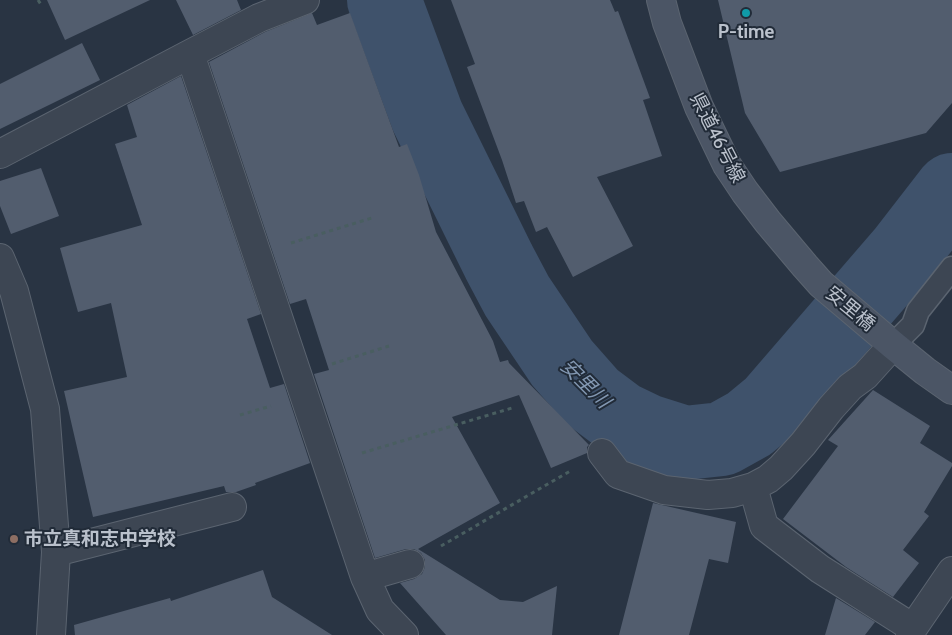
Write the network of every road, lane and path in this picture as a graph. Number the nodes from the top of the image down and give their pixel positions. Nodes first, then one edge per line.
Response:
1 (38, 0) edge
2 (305, 0) edge
3 (661, 0) edge
4 (42, 6) dead end
5 (190, 54) junction
6 (0, 154) edge
7 (375, 217) dead end
8 (257, 254) junction
9 (0, 258) edge
10 (952, 268) edge
11 (821, 284) joint
12 (886, 340) junction
13 (389, 346) dead end
14 (298, 376) junction
15 (952, 390) edge
16 (512, 408) dead end
17 (602, 453) joint
18 (328, 464) junction
19 (753, 487) junction
20 (232, 507) dead end
21 (56, 552) junction
22 (410, 564) joint
23 (952, 571) edge
24 (365, 577) junction
25 (912, 631) edge
26 (51, 635) edge
27 (404, 635) edge

1 - 4 path
2 - 5 street
3 - 11 main road, 県道46号線
5 - 6 street
5 - 8 street
7 - 8 path
8 - 14 street
9 - 21 street
10 - 12 lane
11 - 12 main road, 安里橋
12 - 15 main road
12 - 19 street
13 - 14 path
14 - 18 street
16 - 18 path
17 - 19 street
17 - 22 path
18 - 24 street
19 - 25 street
20 - 21 street
21 - 26 street
22 - 24 street
23 - 25 street
24 - 27 street

